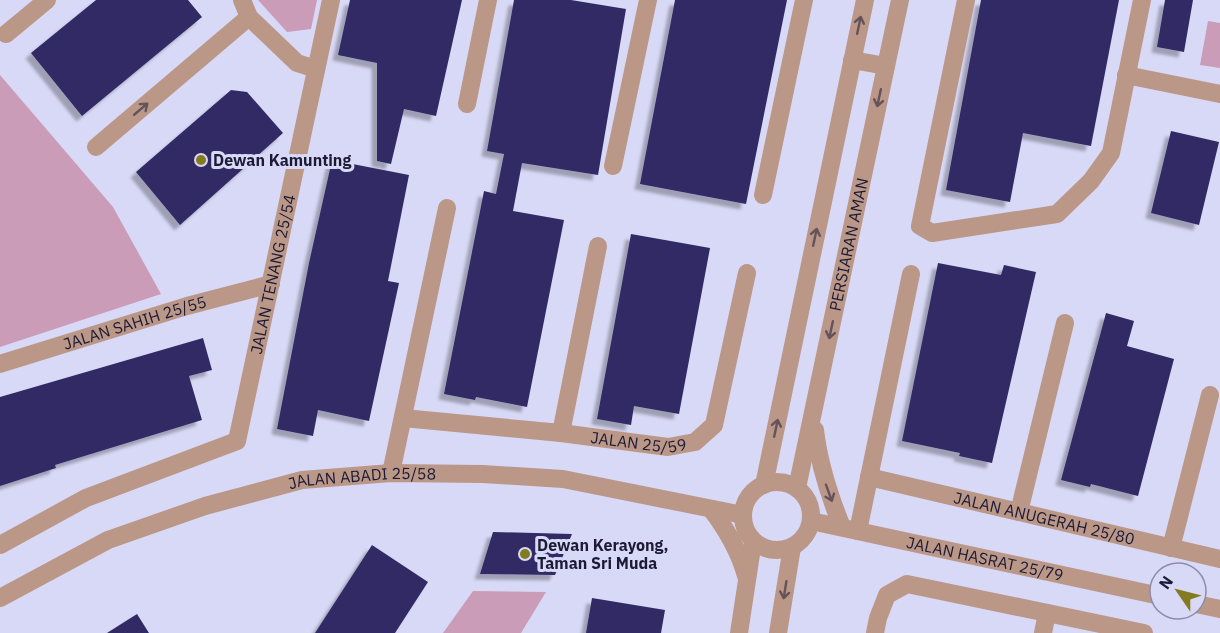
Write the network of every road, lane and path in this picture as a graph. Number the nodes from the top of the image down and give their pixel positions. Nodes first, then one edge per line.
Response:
1 (47, 0) edge
2 (331, 0) edge
3 (489, 0) edge
4 (648, 0) edge
5 (804, 0) edge
6 (865, 0) edge
7 (900, 0) edge
8 (966, 0) edge
9 (1142, 0) edge
10 (246, 9) edge
11 (6, 34) dead end
12 (852, 60) junction
13 (886, 66) junction
14 (316, 69) junction
15 (1126, 75) junction
16 (1220, 94) edge
17 (467, 104) dead end
18 (96, 147) dead end
19 (614, 166) dead end
20 (763, 195) dead end
21 (447, 208) dead end
22 (598, 246) dead end
23 (747, 273) dead end
24 (911, 274) dead end
25 (271, 284) junction
26 (1065, 323) dead end
27 (0, 364) edge
28 (1210, 394) dead end
29 (813, 416) junction
30 (403, 418) junction
31 (561, 433) junction
32 (391, 473) junction
33 (869, 477) junction
34 (764, 485) junction
35 (797, 488) junction
36 (711, 509) junction
37 (1019, 512) junction
38 (743, 515) junction
39 (811, 521) junction
40 (850, 529) junction
41 (753, 541) junction
42 (0, 545) edge
43 (792, 547) junction
44 (1172, 548) junction
45 (1220, 559) edge
46 (747, 580) junction
47 (1148, 593) edge
48 (0, 598) edge
49 (1047, 613) junction
50 (876, 625) edge
51 (739, 633) edge
52 (778, 633) edge
53 (1044, 633) edge
54 (1144, 633) edge

1 - 11 street
2 - 14 street, JALAN TENANG 25/54
3 - 17 street
4 - 19 street
5 - 20 street
12 -> 6 street, PERSIARAN AMAN
7 - 13 street, PERSIARAN AMAN
8 - 15 street
9 - 15 street
10 - 14 street
18 -> 10 street
12 - 13 street
34 -> 12 street, PERSIARAN AMAN
13 -> 29 street, PERSIARAN AMAN
14 - 25 street, JALAN TENANG 25/54
15 - 16 street
21 - 30 street
22 - 31 street
23 - 31 street, JALAN 25/59
24 - 33 street
25 - 27 street, JALAN SAHIH 25/55
25 - 42 street, JALAN TENANG 25/54
26 - 37 street
28 - 44 street
29 - 35 street, PERSIARAN AMAN
29 -> 40 street
30 - 31 street, JALAN 25/59
30 - 32 street
32 - 36 street, JALAN ABADI 25/58
32 - 48 street, JALAN ABADI 25/58
33 - 37 street, JALAN ANUGERAH 25/80
33 - 40 street
34 - 35 street
34 - 38 street
35 - 39 street
36 - 38 street, JALAN ABADI 25/58
36 - 46 street
37 - 44 street, JALAN ANUGERAH 25/80
38 - 41 street
39 - 40 street, JALAN HASRAT 25/79
39 - 43 street
40 - 47 street, JALAN HASRAT 25/79
41 - 43 street
41 - 46 street
43 -> 52 street
44 - 45 street, JALAN ANUGERAH 25/80
46 - 51 street
49 - 50 street
49 - 53 street
49 - 54 street

